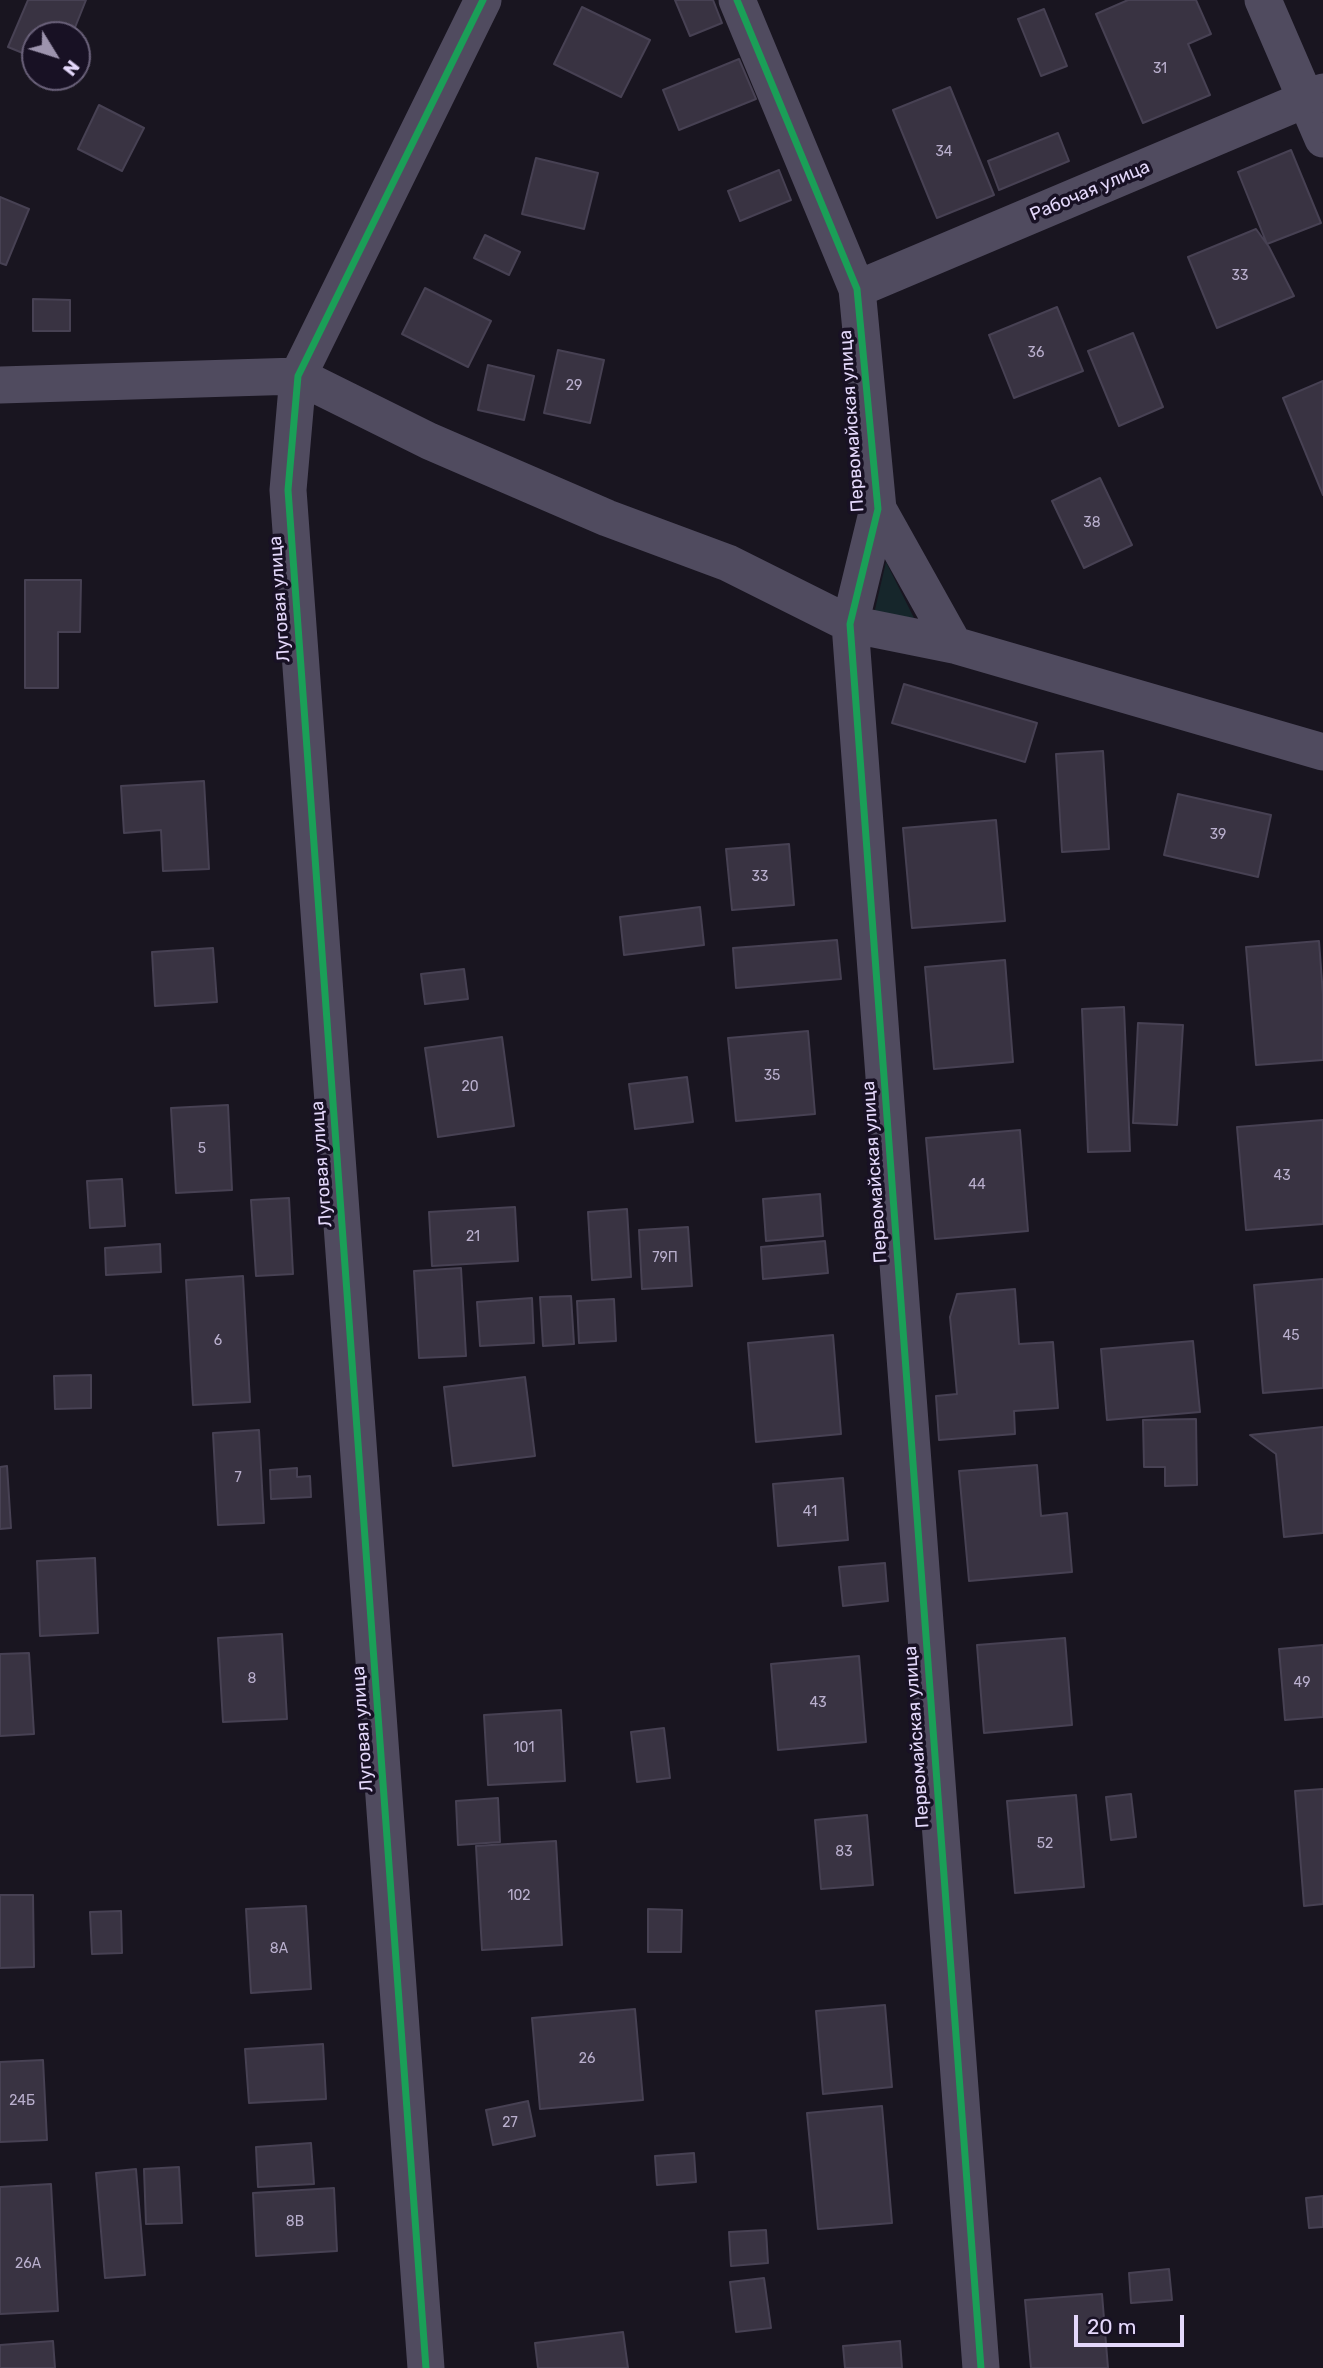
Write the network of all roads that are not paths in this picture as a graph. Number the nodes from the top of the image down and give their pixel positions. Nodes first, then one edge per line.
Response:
1 (484, 0) edge
2 (737, 0) edge
3 (1263, 0) edge
4 (1315, 96) edge
5 (1323, 139) edge
6 (857, 289) junction
7 (298, 376) junction
8 (0, 385) edge
9 (878, 509) junction
10 (850, 624) junction
11 (954, 645) junction
12 (1323, 752) edge
13 (426, 2368) edge
14 (981, 2368) edge

1 - 7 street, Луговая улица
2 - 6 street, Первомайская улица
3 - 4 street
4 - 5 street
4 - 6 street, Рабочая улица
6 - 9 street, Первомайская улица
7 - 8 street
7 - 10 street
7 - 13 street, Луговая улица
9 - 10 street, Первомайская улица
9 - 11 street
10 - 11 street
10 - 14 street, Первомайская улица
11 - 12 street

